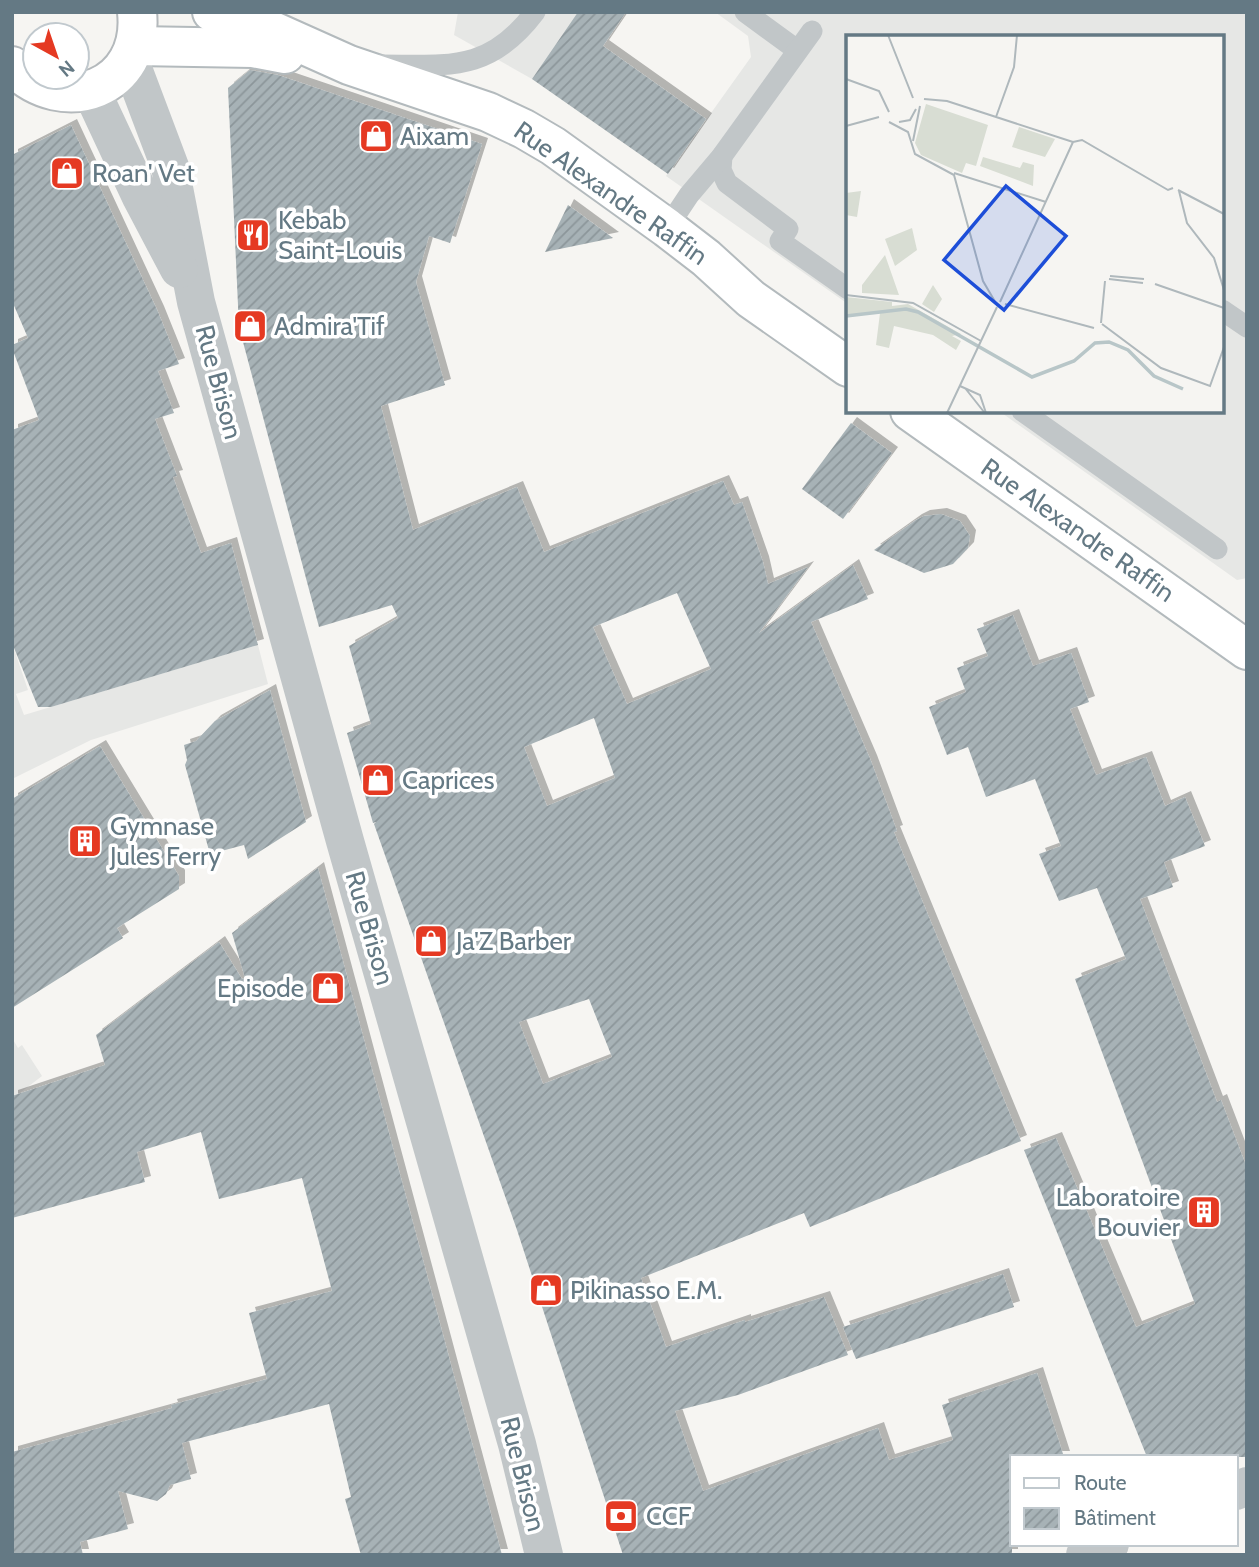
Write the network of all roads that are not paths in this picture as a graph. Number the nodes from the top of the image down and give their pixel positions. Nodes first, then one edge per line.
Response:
1 (212, 12) edge
2 (268, 12) edge
3 (535, 12) edge
4 (745, 12) edge
5 (812, 31) dead end
6 (134, 39) edge
7 (797, 50) junction
8 (349, 65) junction
9 (12, 66) edge
10 (91, 90) joint
11 (85, 91) edge
12 (29, 96) edge
13 (722, 156) junction
14 (667, 228) junction
15 (846, 288) edge
16 (196, 302) junction
17 (1224, 311) edge
18 (1247, 327) edge
19 (846, 366) edge
20 (913, 413) edge
21 (1025, 413) edge
22 (1217, 549) dead end
23 (1246, 647) edge
24 (1105, 1546) edge
25 (544, 1555) edge
26 (1085, 1555) edge

1 - 8 main road, Rue Alexandre Raffin
2 - 8 main road
3 - 8 lane
4 - 7 lane
5 - 7 lane
6 - 8 main road, Rue Alexandre Raffin
6 - 10 main road
6 - 16 street, Rue Brison
7 - 13 lane
8 - 14 main road, Rue Alexandre Raffin
9 - 12 main road
10 - 16 street, Rue Brison
11 - 12 main road
13 - 14 lane
13 - 15 lane
14 - 19 main road, Rue Alexandre Raffin
16 - 25 street, Rue Brison
17 - 18 lane
20 - 23 main road, Rue Alexandre Raffin
21 - 22 lane
24 - 26 street

